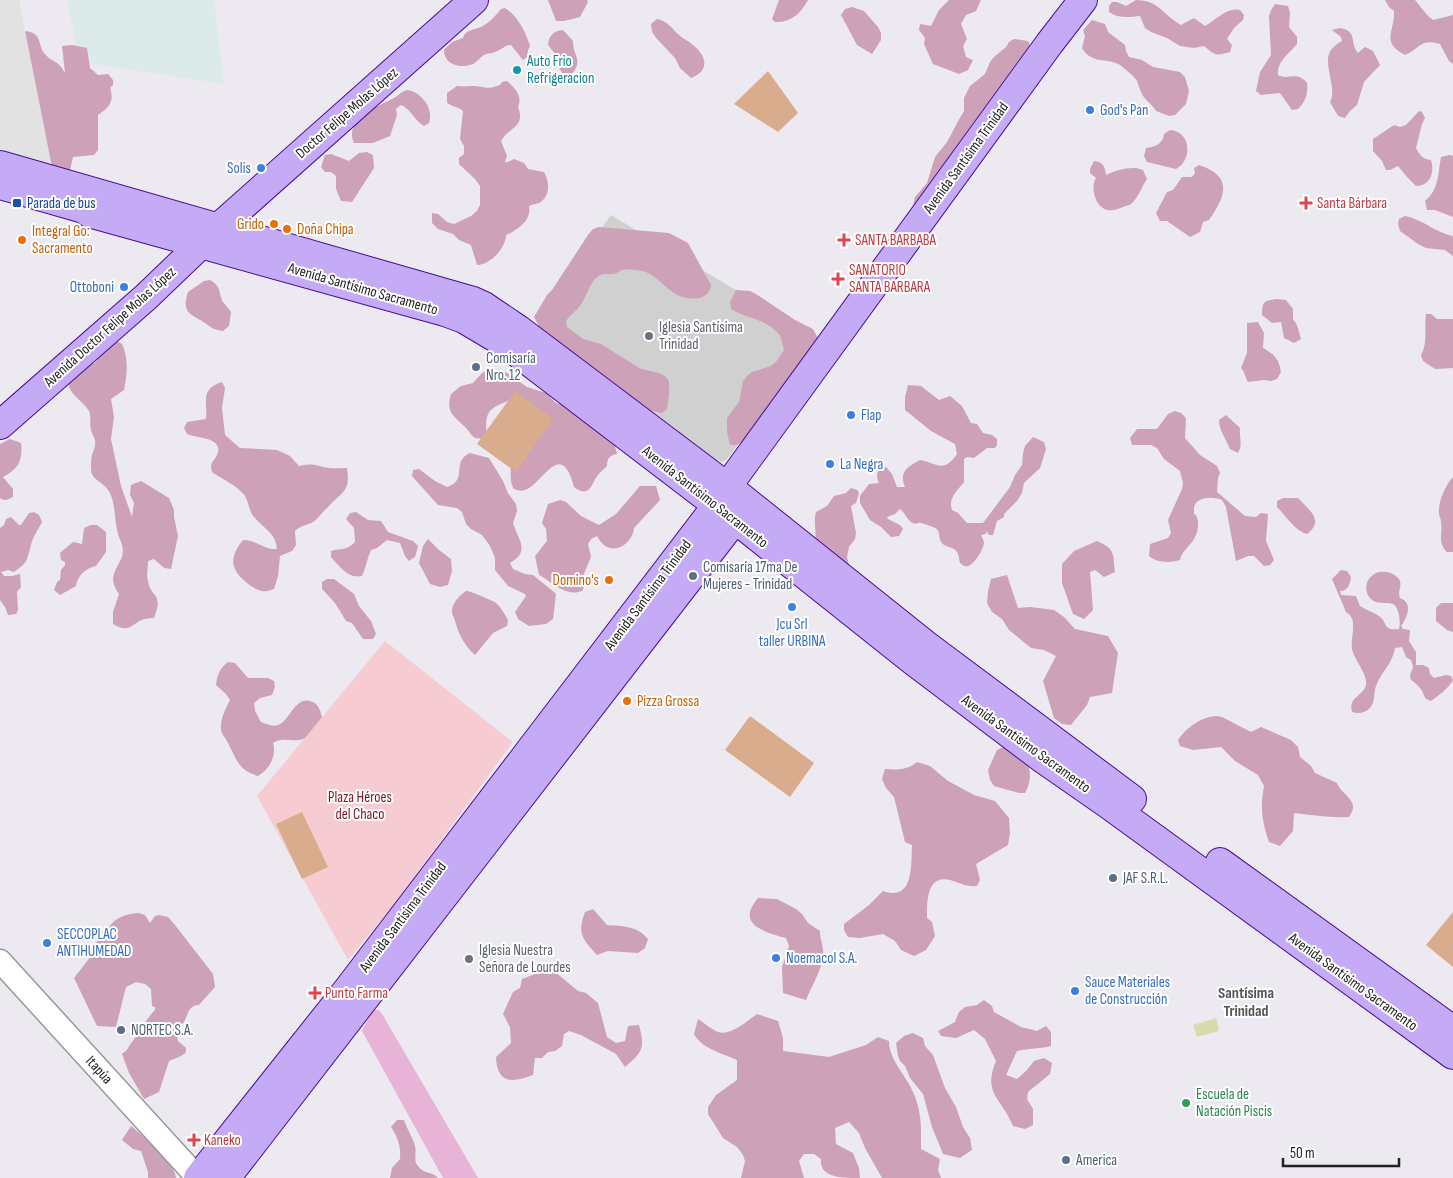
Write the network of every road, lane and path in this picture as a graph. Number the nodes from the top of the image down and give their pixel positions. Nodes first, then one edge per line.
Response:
1 (474, 0) edge
2 (1083, 0) edge
3 (1102, 0) edge
4 (0, 165) edge
5 (0, 185) edge
6 (211, 235) junction
7 (0, 425) edge
8 (730, 502) junction
9 (0, 961) edge
10 (1453, 1030) edge
11 (1453, 1055) edge
12 (198, 1178) edge
13 (226, 1178) edge

1 - 6 main road, Doctor Felipe Molas López
2 - 8 main road, Avenida Santísima Trinidad
3 - 8 main road, Avenida Santísima Trinidad
4 - 6 main road, Avenida Santísimo Sacramento
5 - 6 main road, Avenida Santísimo Sacramento
6 - 7 main road, Avenida Doctor Felipe Molas López
6 - 8 main road, Avenida Santísimo Sacramento
8 - 10 main road, Avenida Santísimo Sacramento
8 - 11 main road, Avenida Santísimo Sacramento
8 - 12 main road, Avenida Santísima Trinidad
8 - 13 main road, Avenida Santísima Trinidad
9 - 12 street, Itapúa

